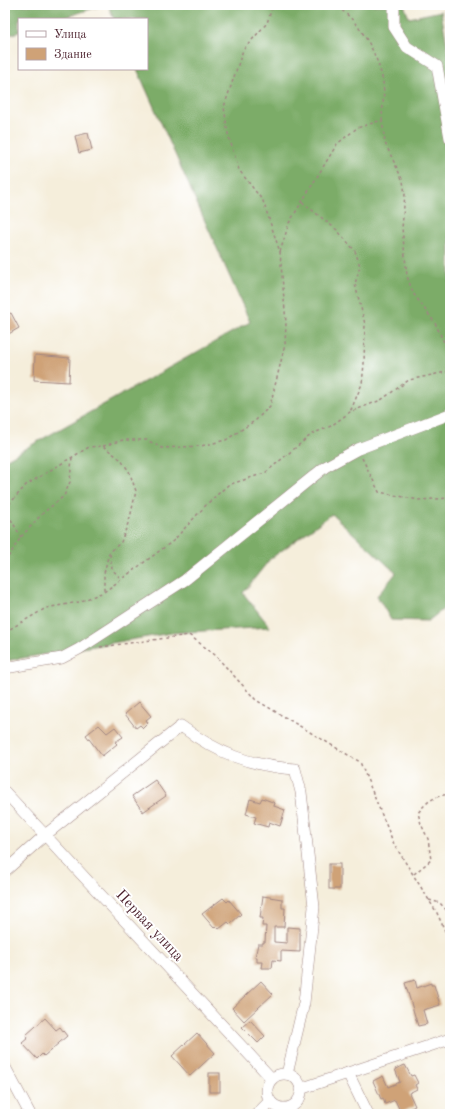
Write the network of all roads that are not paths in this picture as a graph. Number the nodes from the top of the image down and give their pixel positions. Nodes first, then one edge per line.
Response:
1 (394, 5) edge
2 (450, 138) edge
3 (450, 414) edge
4 (5, 668) edge
5 (5, 792) edge
6 (44, 836) junction
7 (5, 871) edge
8 (450, 1039) edge
9 (5, 1066) edge
10 (348, 1073) junction
11 (286, 1074) junction
12 (272, 1079) junction
13 (300, 1089) junction
14 (270, 1101) junction
15 (30, 1114) edge
16 (256, 1114) edge
17 (368, 1114) edge

1 - 2 street
3 - 4 street
5 - 6 street, Первая улица
6 - 7 street
6 - 11 street
6 - 12 street, Первая улица
8 - 10 street
9 - 15 street
10 - 13 street
10 - 17 street
11 - 12 street
11 - 13 street
12 - 14 street
13 - 14 street
14 - 16 street

